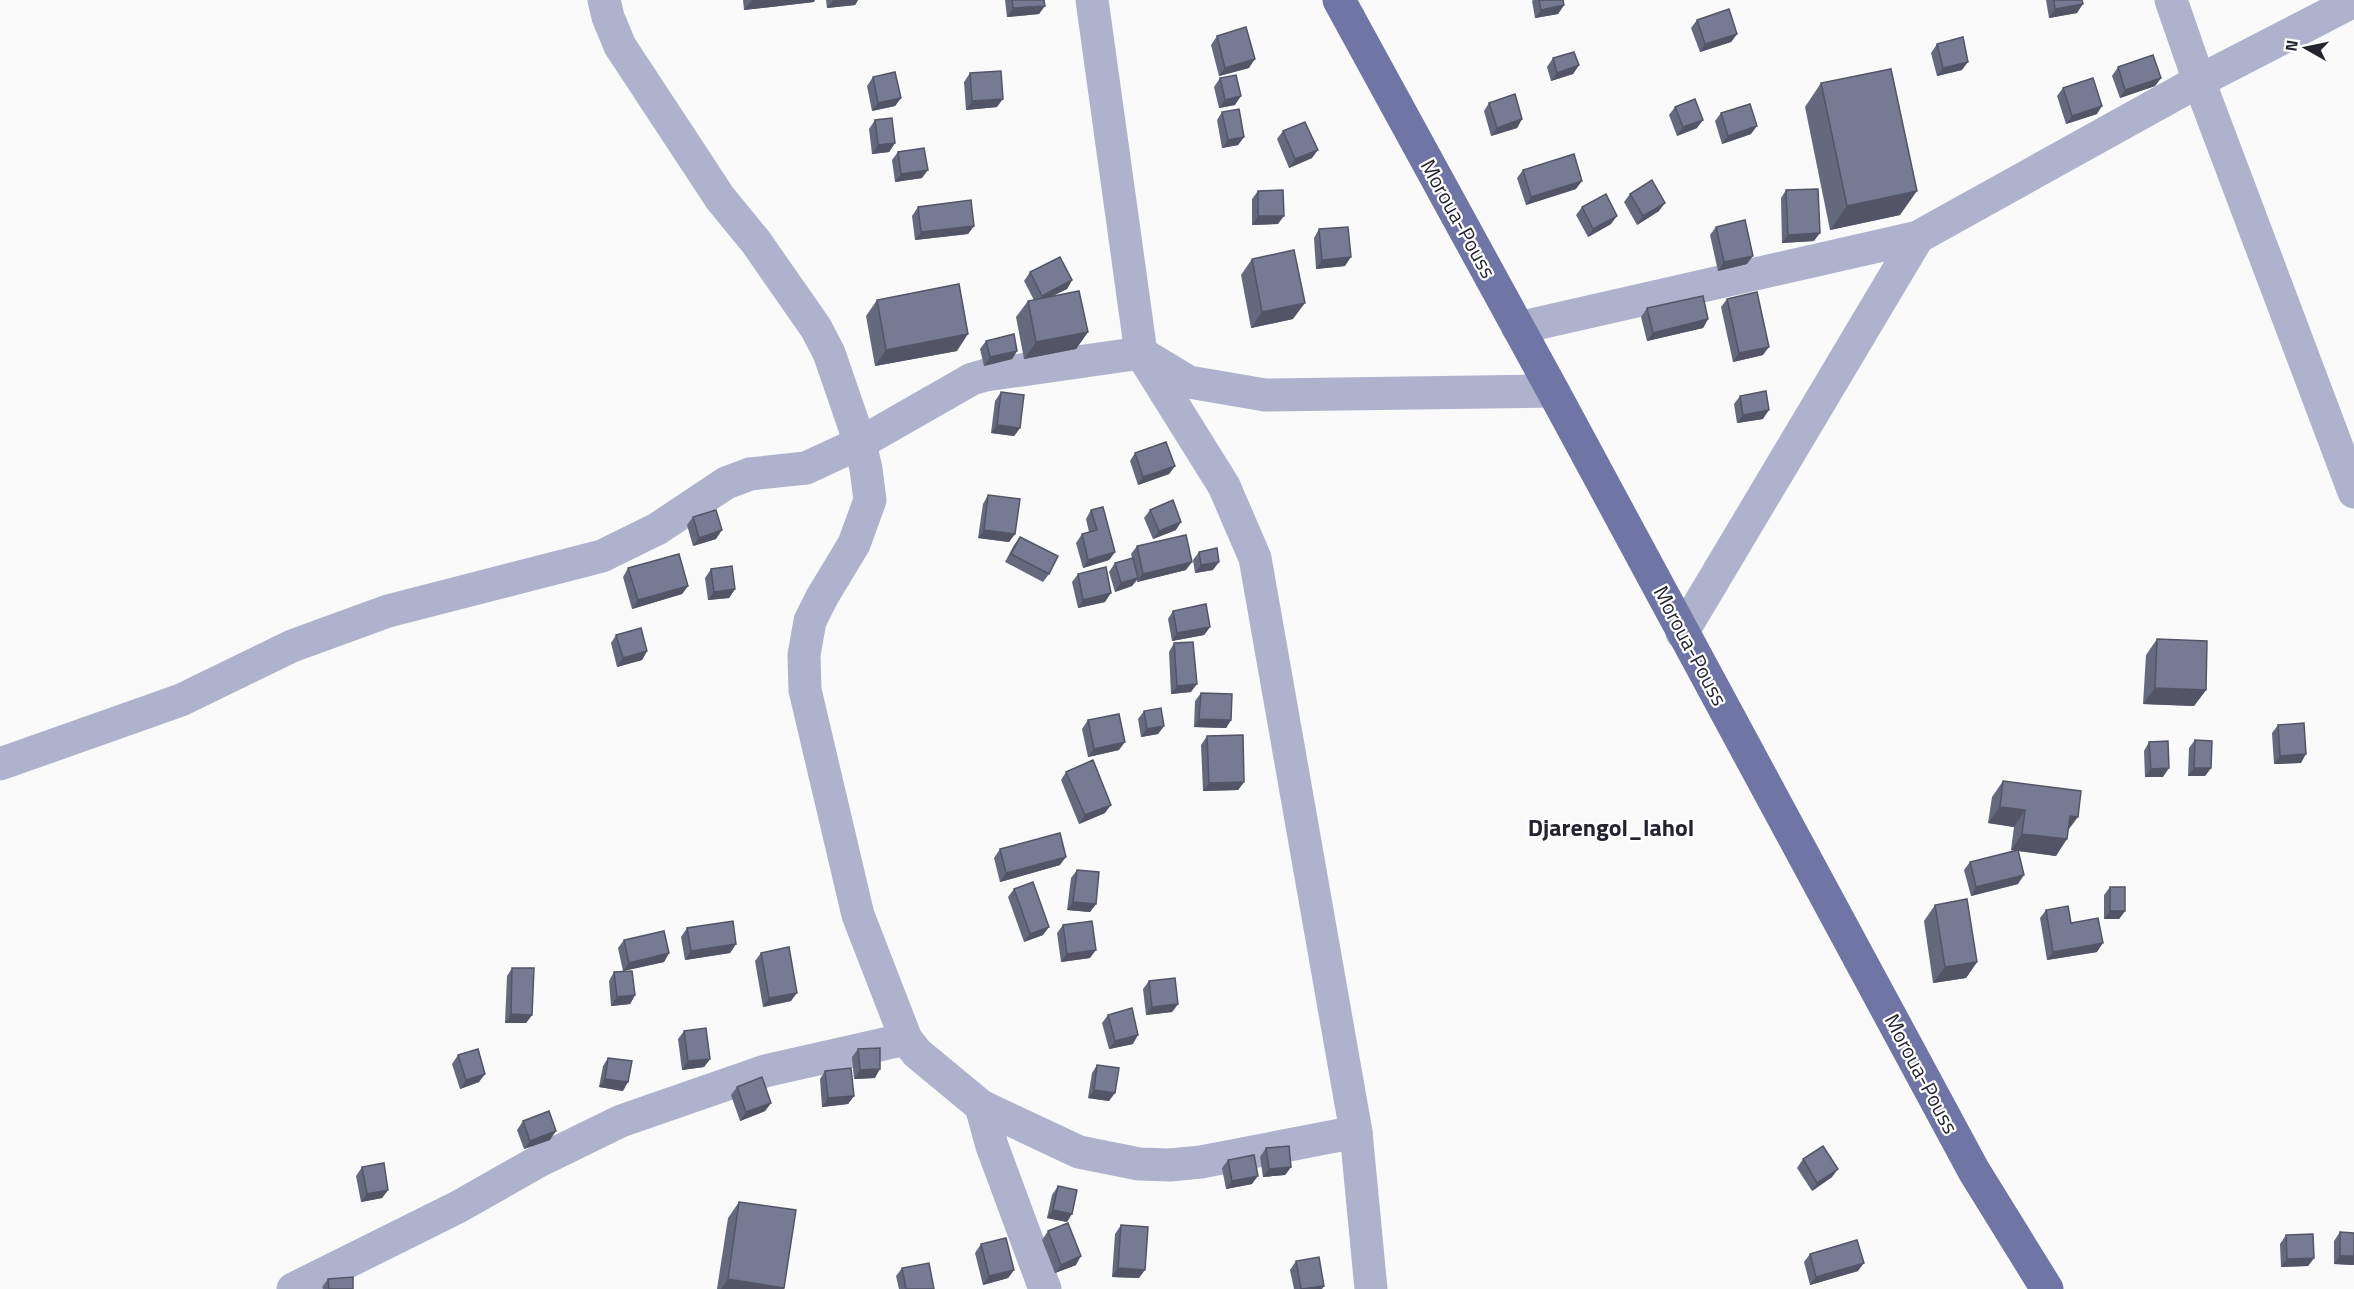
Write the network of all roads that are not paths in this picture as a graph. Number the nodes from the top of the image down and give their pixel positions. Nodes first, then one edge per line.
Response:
1 (604, 0) edge
2 (1092, 0) edge
3 (1339, 0) edge
4 (2171, 0) edge
5 (2354, 1) edge
6 (2199, 81) junction
7 (1918, 237) junction
8 (1518, 328) junction
9 (1141, 353) junction
10 (1553, 391) junction
11 (860, 443) junction
12 (2354, 492) edge
13 (1682, 633) junction
14 (0, 764) edge
15 (906, 1040) junction
16 (981, 1106) junction
17 (1356, 1132) junction
18 (293, 1289) edge
19 (1045, 1289) edge
20 (1371, 1289) edge
21 (2047, 1289) edge

1 - 11 street
2 - 9 street
3 - 8 main road, Moroua-Pouss
4 - 6 street
5 - 6 street
6 - 7 street
6 - 12 street
7 - 8 street
7 - 13 street
8 - 10 main road, Moroua-Pouss
9 - 10 street
9 - 11 street
9 - 17 street
10 - 13 main road, Moroua-Pouss
11 - 14 street
11 - 15 street
13 - 21 main road, Moroua-Pouss
15 - 16 street
15 - 18 street
16 - 17 street
16 - 19 street
17 - 20 street

